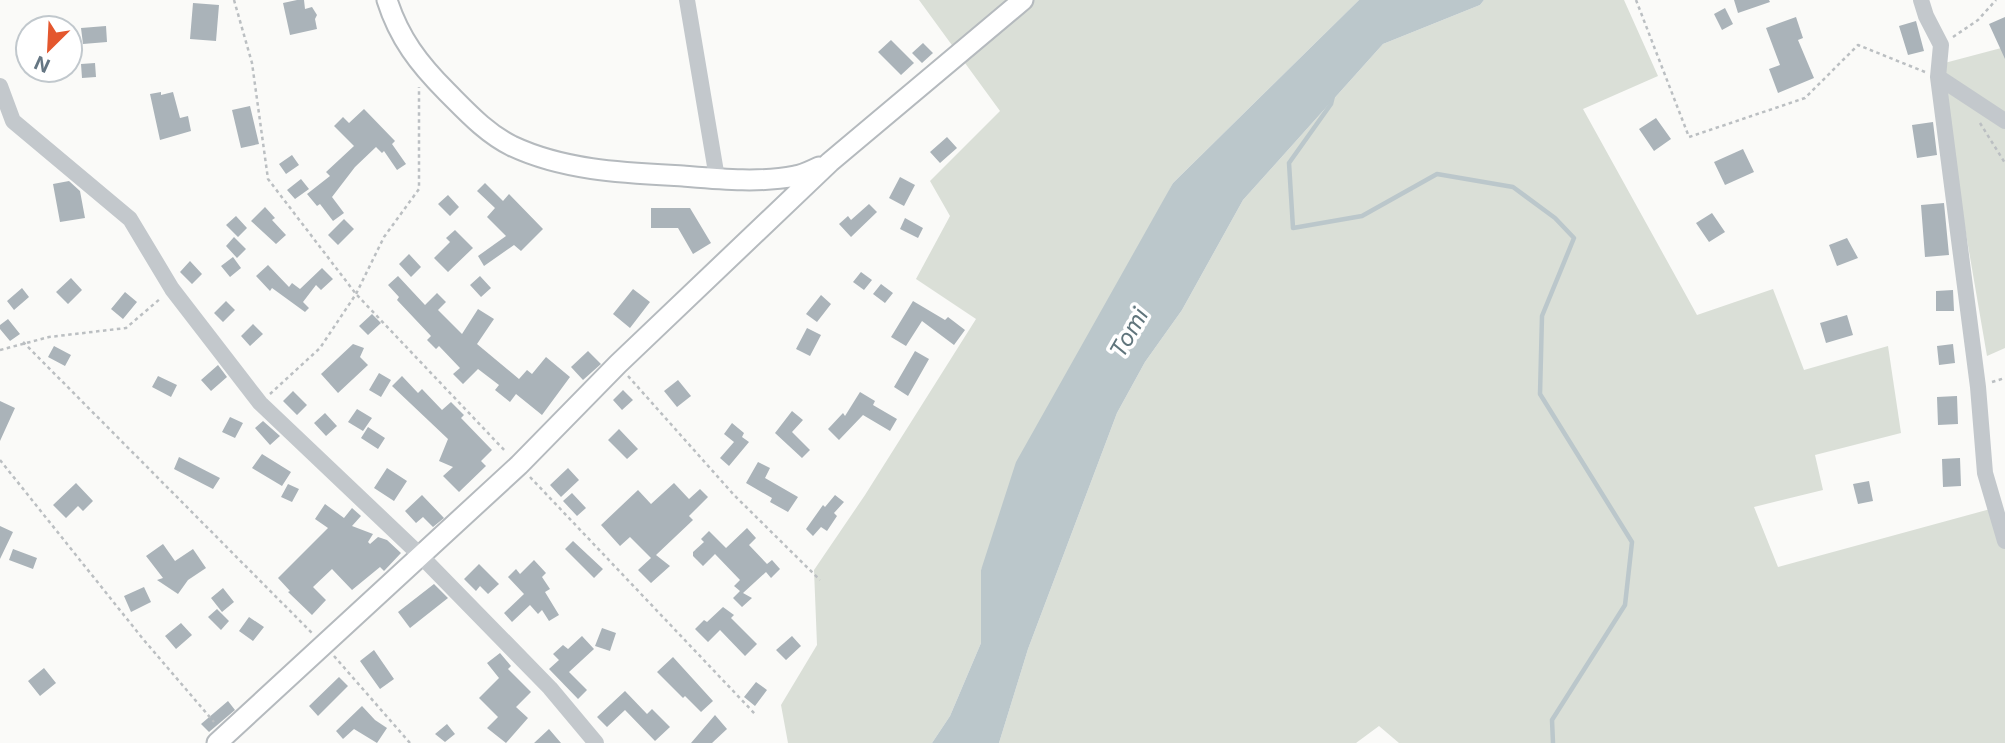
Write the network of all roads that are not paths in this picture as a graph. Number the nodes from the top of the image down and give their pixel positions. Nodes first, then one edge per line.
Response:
1 (387, 0) edge
2 (687, 0) edge
3 (1023, 0) edge
4 (1921, 0) edge
5 (1938, 77) junction
6 (0, 86) edge
7 (2005, 121) edge
8 (830, 162) junction
9 (717, 178) junction
10 (2005, 541) edge
11 (420, 555) junction
12 (221, 739) edge
13 (596, 743) edge

1 - 9 main road
2 - 9 street
3 - 8 main road
4 - 5 street
5 - 7 street
5 - 10 street
6 - 11 street
8 - 9 main road
8 - 11 main road
11 - 12 main road
11 - 13 street

